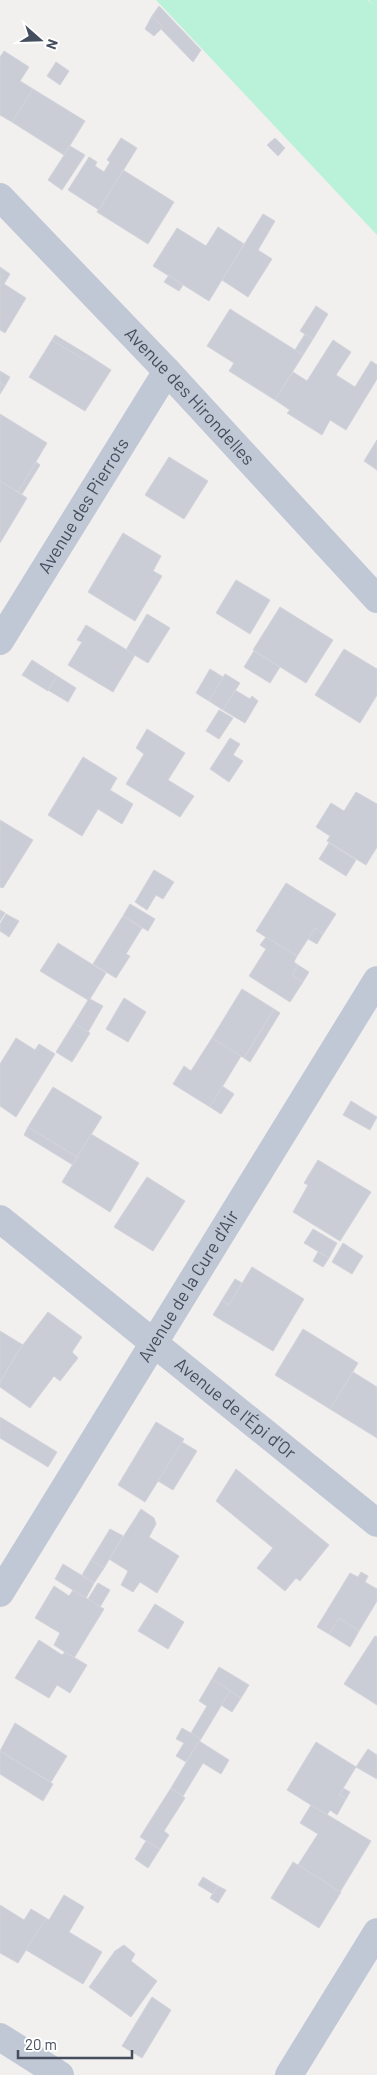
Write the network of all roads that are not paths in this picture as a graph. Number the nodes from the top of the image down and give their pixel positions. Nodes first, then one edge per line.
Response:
1 (0, 197) edge
2 (167, 371) junction
3 (377, 599) edge
4 (0, 641) edge
5 (377, 980) edge
6 (0, 1219) edge
7 (153, 1344) junction
8 (377, 1523) edge
9 (0, 1593) edge
10 (377, 1932) edge
11 (0, 2037) edge
12 (60, 2075) edge
13 (289, 2075) edge

1 - 2 street, Avenue des Hirondelles
2 - 3 street, Avenue des Hirondelles
2 - 4 street, Avenue des Pierrots
5 - 7 street, Avenue de la Cure d'Air
6 - 7 street, Avenue de l'Épi d'Or
7 - 8 street, Avenue de l'Épi d'Or
7 - 9 street, Avenue de la Cure d'Air
10 - 13 street
11 - 12 street

